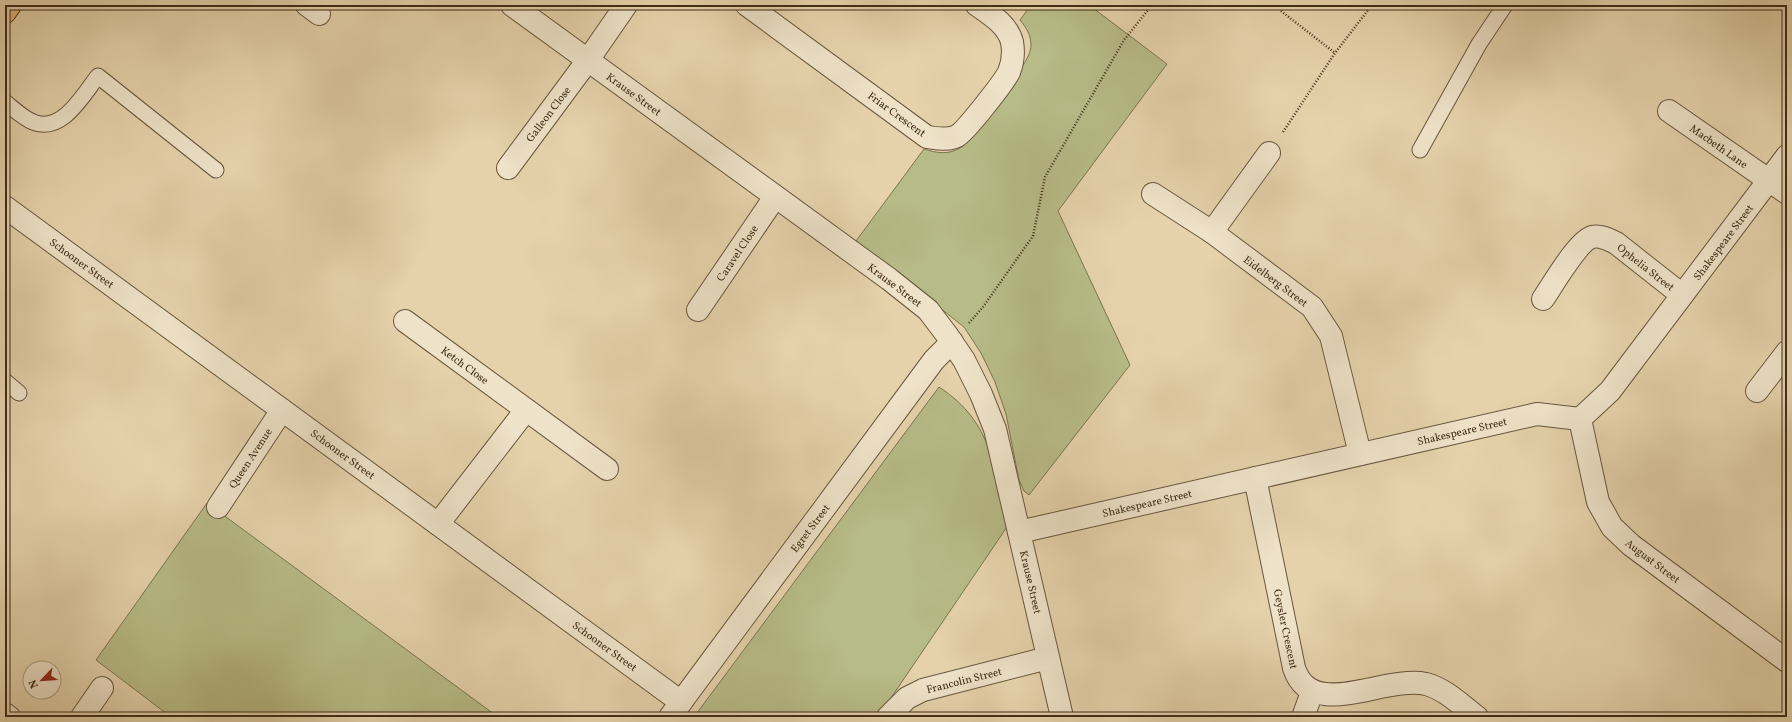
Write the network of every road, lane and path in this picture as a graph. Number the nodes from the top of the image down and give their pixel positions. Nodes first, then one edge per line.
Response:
1 (10, 5) edge
2 (512, 5) edge
3 (626, 5) edge
4 (747, 5) edge
5 (977, 5) edge
6 (1152, 5) edge
7 (1372, 5) edge
8 (1505, 5) edge
9 (1281, 11) dead end
10 (5, 12) edge
11 (1335, 53) junction
12 (588, 60) junction
13 (5, 102) edge
14 (1669, 111) dead end
15 (1420, 150) dead end
16 (1269, 153) joint
17 (1787, 156) edge
18 (508, 168) dead end
19 (216, 170) dead end
20 (1770, 180) junction
21 (1787, 193) edge
22 (1153, 194) dead end
23 (775, 197) junction
24 (5, 207) edge
25 (1212, 232) junction
26 (1682, 295) junction
27 (1543, 299) dead end
28 (698, 310) dead end
29 (405, 321) dead end
30 (952, 342) junction
31 (1787, 352) edge
32 (5, 381) edge
33 (1757, 391) dead end
34 (19, 393) dead end
35 (282, 410) junction
36 (526, 410) junction
37 (1580, 419) junction
38 (1360, 454) junction
39 (607, 469) dead end
40 (1255, 478) junction
41 (218, 507) dead end
42 (438, 524) junction
43 (1019, 532) junction
44 (1048, 658) junction
45 (1787, 661) edge
46 (102, 688) dead end
47 (1311, 695) junction
48 (676, 709) edge
49 (5, 714) edge
50 (9, 717) edge
51 (82, 717) edge
52 (888, 717) edge
53 (1062, 717) edge
54 (1303, 717) edge
55 (1477, 717) edge

1 - 10 main road
2 - 12 street, Krause Street
3 - 12 street, Galleon Close
4 - 5 street, Friar Crescent
6 - 30 path
7 - 11 path
8 - 15 lane
9 - 11 path
11 - 16 path
12 - 18 street, Galleon Close
12 - 23 street, Krause Street
13 - 19 lane
14 - 20 street, Macbeth Lane
16 - 25 street
17 - 20 street, Shakespeare Street
20 - 21 street, Macbeth Lane
20 - 26 street, Shakespeare Street
22 - 25 street, Eidelberg Street
23 - 28 street, Caravel Close
23 - 30 street, Krause Street
24 - 35 street, Schooner Street
25 - 38 street, Eidelberg Street
26 - 27 street, Ophelia Street
26 - 37 street, Shakespeare Street
29 - 36 street, Ketch Close
30 - 43 street, Krause Street
30 - 48 street, Egret Street
31 - 33 street
32 - 34 lane
35 - 41 street, Queen Avenue
35 - 42 street, Schooner Street
36 - 39 street, Ketch Close
36 - 42 street
37 - 38 street, Shakespeare Street
37 - 45 street, August Street
38 - 40 street, Shakespeare Street
40 - 43 street, Shakespeare Street
40 - 47 street, Geysler Crescent
42 - 48 street, Schooner Street
43 - 44 street, Krause Street
44 - 52 street, Francolin Street
44 - 53 street, Krause Street
46 - 51 street
47 - 54 street
47 - 55 street
49 - 50 street

